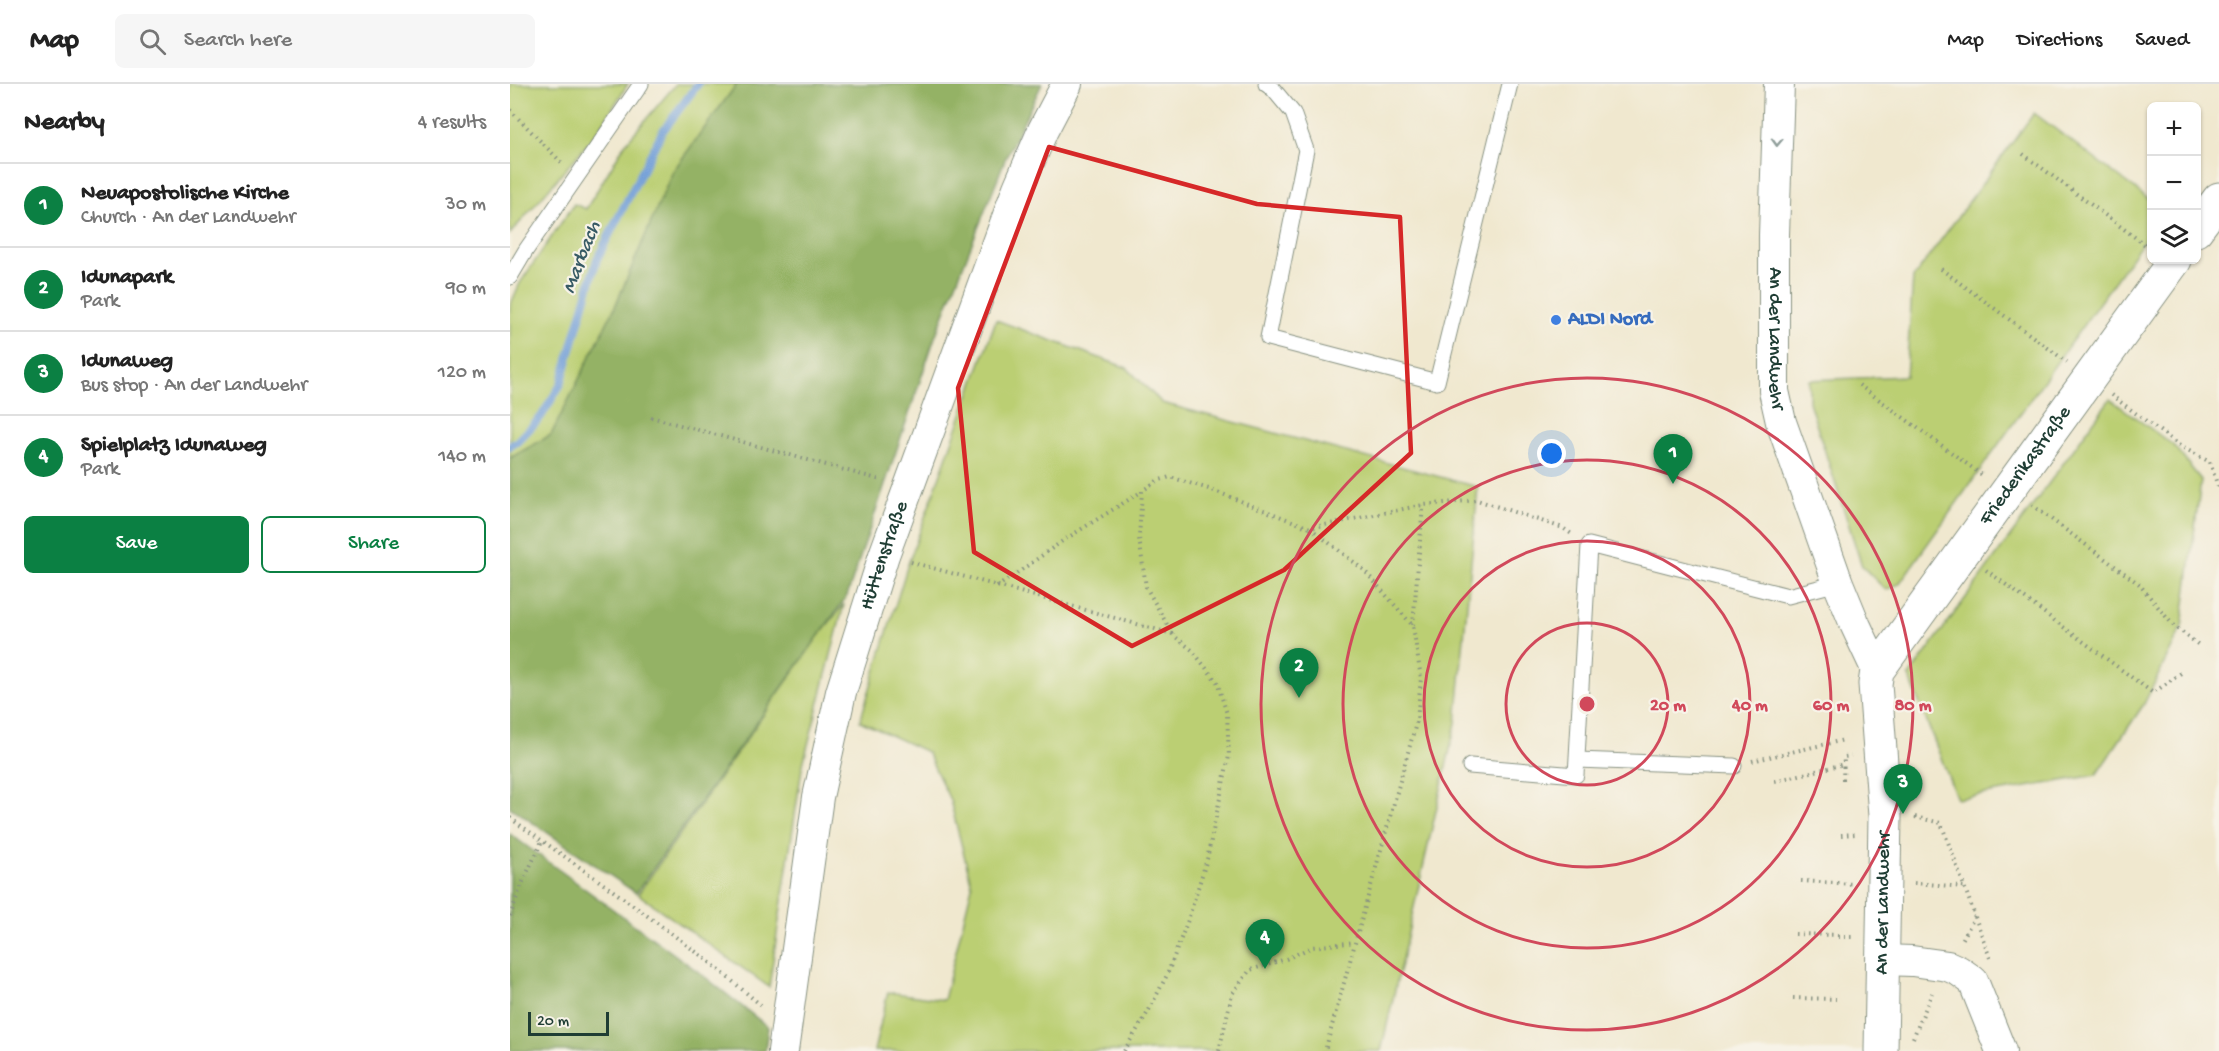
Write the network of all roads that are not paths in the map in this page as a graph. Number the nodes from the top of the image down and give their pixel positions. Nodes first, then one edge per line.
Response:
1 (641, 84) edge
2 (1067, 84) edge
3 (1266, 84) edge
4 (1510, 84) edge
5 (1779, 84) edge
6 (2219, 199) edge
7 (2201, 223) edge
8 (2172, 264) edge
9 (510, 277) edge
10 (1838, 583) junction
11 (1877, 671) junction
12 (1578, 760) junction
13 (1470, 766) dead end
14 (1734, 766) road end
15 (1883, 960) junction
16 (784, 1039) edge
17 (1896, 1047) edge
18 (2001, 1051) edge

1 - 9 lane
2 - 16 street, Hüttenstraße
3 - 4 lane
5 -> 10 street, An der Landwehr
6 - 7 street
8 - 11 street, Friederikastraße
10 - 11 street, An der Landwehr
10 - 12 lane
11 - 15 street, An der Landwehr
12 - 13 lane
12 - 14 lane
15 - 17 street, An der Landwehr
15 - 18 street

